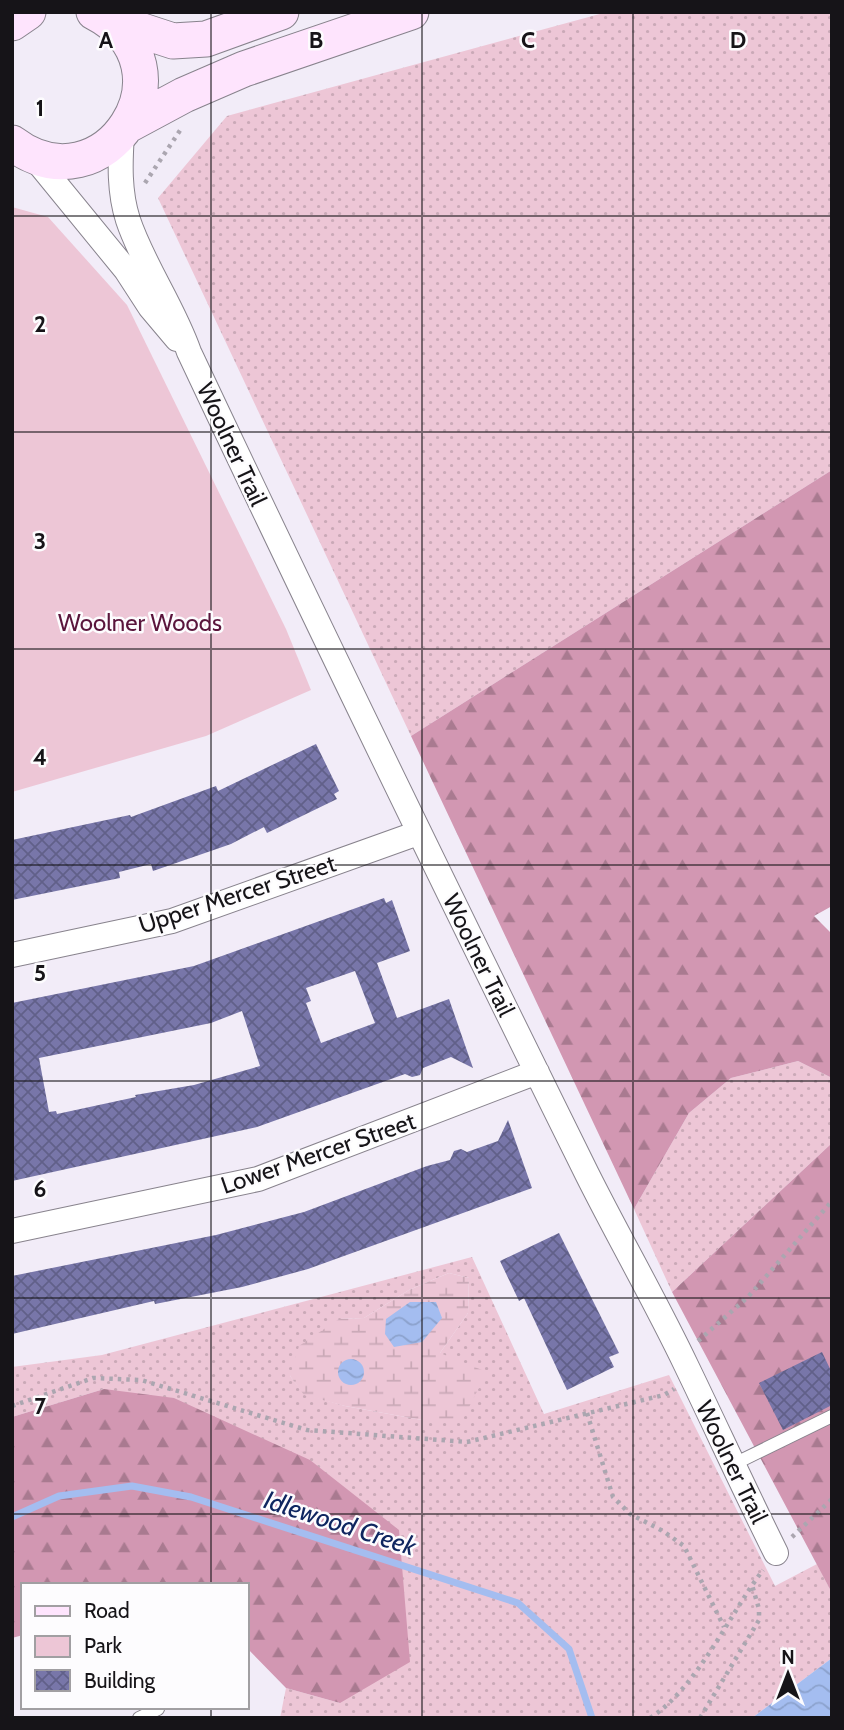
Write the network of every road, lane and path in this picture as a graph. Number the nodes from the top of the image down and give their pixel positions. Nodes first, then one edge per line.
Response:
1 (28, 12) edge
2 (281, 12) edge
3 (411, 12) edge
4 (102, 16) edge
5 (12, 23) edge
6 (185, 124) dead end
7 (126, 129) junction
8 (22, 149) edge
9 (138, 193) dead end
10 (189, 352) junction
11 (418, 833) junction
12 (12, 954) edge
13 (537, 1072) junction
14 (832, 1201) edge
15 (12, 1231) edge
16 (686, 1363) junction
17 (12, 1406) edge
18 (587, 1413) junction
19 (832, 1416) edge
20 (732, 1465) junction
21 (832, 1499) edge
22 (776, 1553) junction
23 (752, 1585) junction
24 (724, 1627) junction
25 (158, 1709) dead end
26 (139, 1718) edge
27 (650, 1718) edge
28 (700, 1718) edge

1 - 5 main road
2 - 4 main road
3 - 7 main road
4 - 7 main road
6 - 9 path
7 - 8 main road
7 - 10 street, Woolner Trail
8 - 10 street, Woolner Trail
10 - 11 street, Woolner Trail
11 - 12 street, Upper Mercer Street
11 - 13 street, Woolner Trail
13 - 15 street, Lower Mercer Street
13 - 16 street, Woolner Trail
14 - 16 path
16 - 18 path
16 - 20 street, Woolner Trail
17 - 18 path
18 - 24 path
19 - 20 lane
20 - 22 street, Woolner Trail
21 - 22 path
22 - 23 path
23 - 24 path
23 - 28 path
24 - 27 path
25 - 26 lane

